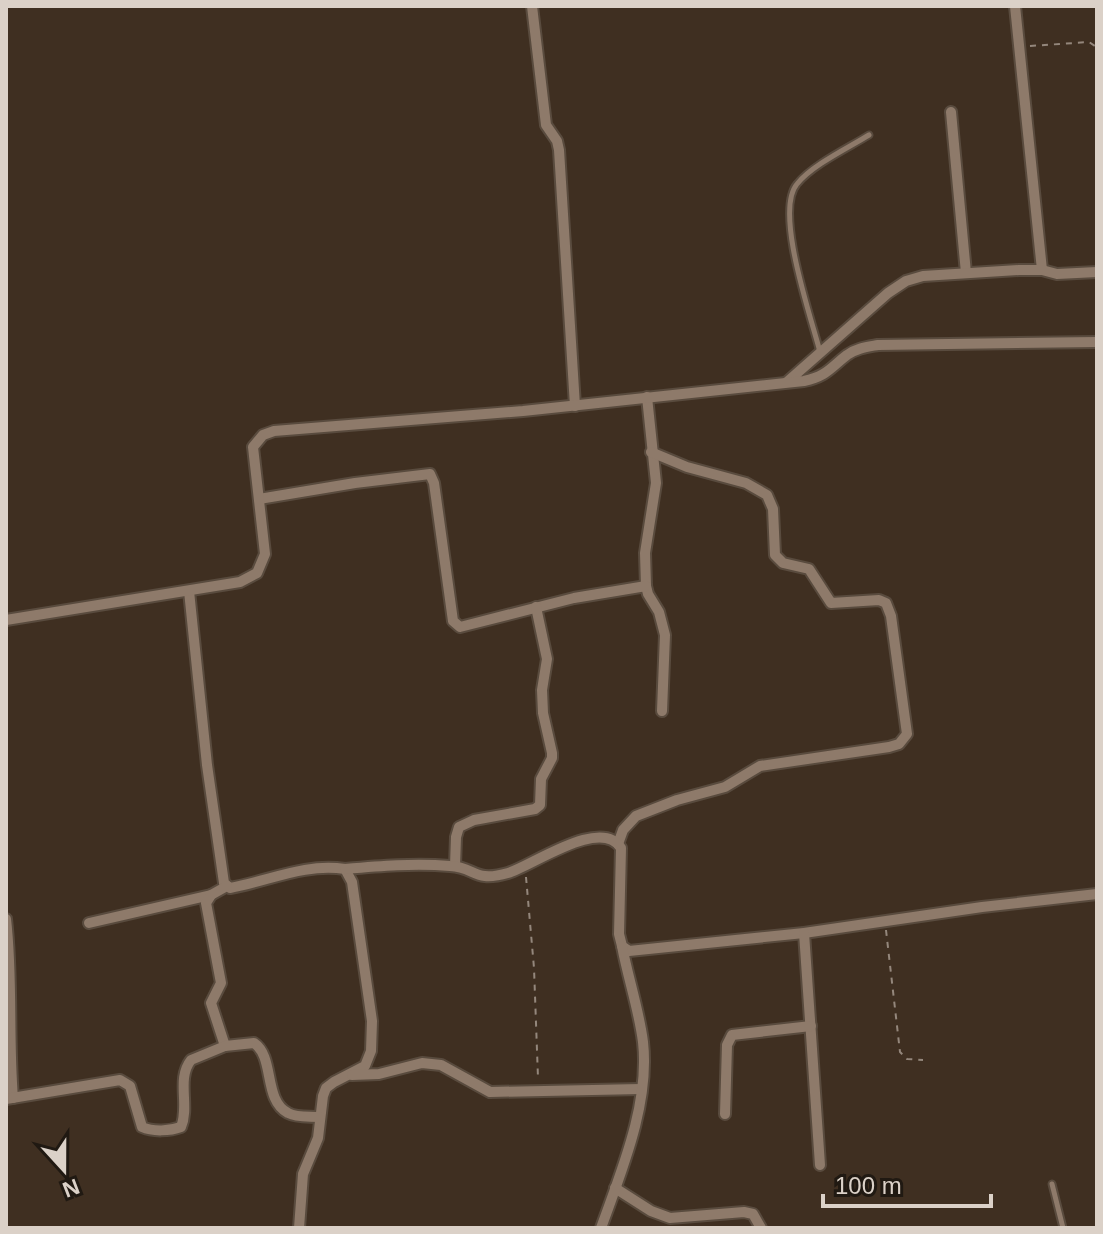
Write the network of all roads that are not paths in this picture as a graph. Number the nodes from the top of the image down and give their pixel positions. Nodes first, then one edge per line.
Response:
1 (532, 6) edge
2 (1015, 6) edge
3 (951, 112) dead end
4 (869, 135) dead end
5 (1042, 270) junction
6 (1097, 272) edge
7 (966, 273) junction
8 (1097, 342) edge
9 (820, 353) junction
10 (787, 382) junction
11 (647, 397) junction
12 (575, 406) junction
13 (651, 452) junction
14 (259, 499) junction
15 (646, 586) junction
16 (189, 591) junction
17 (536, 607) junction
18 (6, 620) edge
19 (662, 711) dead end
20 (618, 844) junction
21 (455, 866) junction
22 (345, 869) junction
23 (227, 886) junction
24 (1097, 894) edge
25 (211, 895) junction
26 (6, 919) edge
27 (89, 923) dead end
28 (804, 933) junction
29 (622, 946) junction
30 (811, 1026) junction
31 (225, 1046) junction
32 (349, 1075) junction
33 (641, 1089) junction
34 (10, 1099) edge
35 (725, 1114) dead end
36 (320, 1117) junction
37 (820, 1165) dead end
38 (1052, 1184) dead end
39 (615, 1188) junction
40 (299, 1228) edge
41 (601, 1228) edge
42 (761, 1228) edge
43 (1063, 1228) edge

1 - 12 street
2 - 5 street
3 - 7 street
4 - 9 lane
5 - 6 street
5 - 7 street
7 - 9 street
8 - 10 street
9 - 10 street
10 - 11 street
11 - 12 street
11 - 13 street
12 - 14 street
13 - 15 street
13 - 20 street
14 - 16 street
14 - 17 street
15 - 17 street
15 - 19 street
16 - 18 street
16 - 23 street
17 - 21 street
20 - 21 street
20 - 29 street
21 - 22 street
22 - 23 street
22 - 32 street
23 - 25 street
24 - 28 street
25 - 27 street
25 - 31 street
26 - 34 street
28 - 29 street
28 - 30 street
29 - 33 street
30 - 35 street
30 - 37 street
31 - 34 street
31 - 36 street
32 - 33 street
32 - 36 street
33 - 39 street
36 - 40 street
38 - 43 lane
39 - 41 street
39 - 42 street

